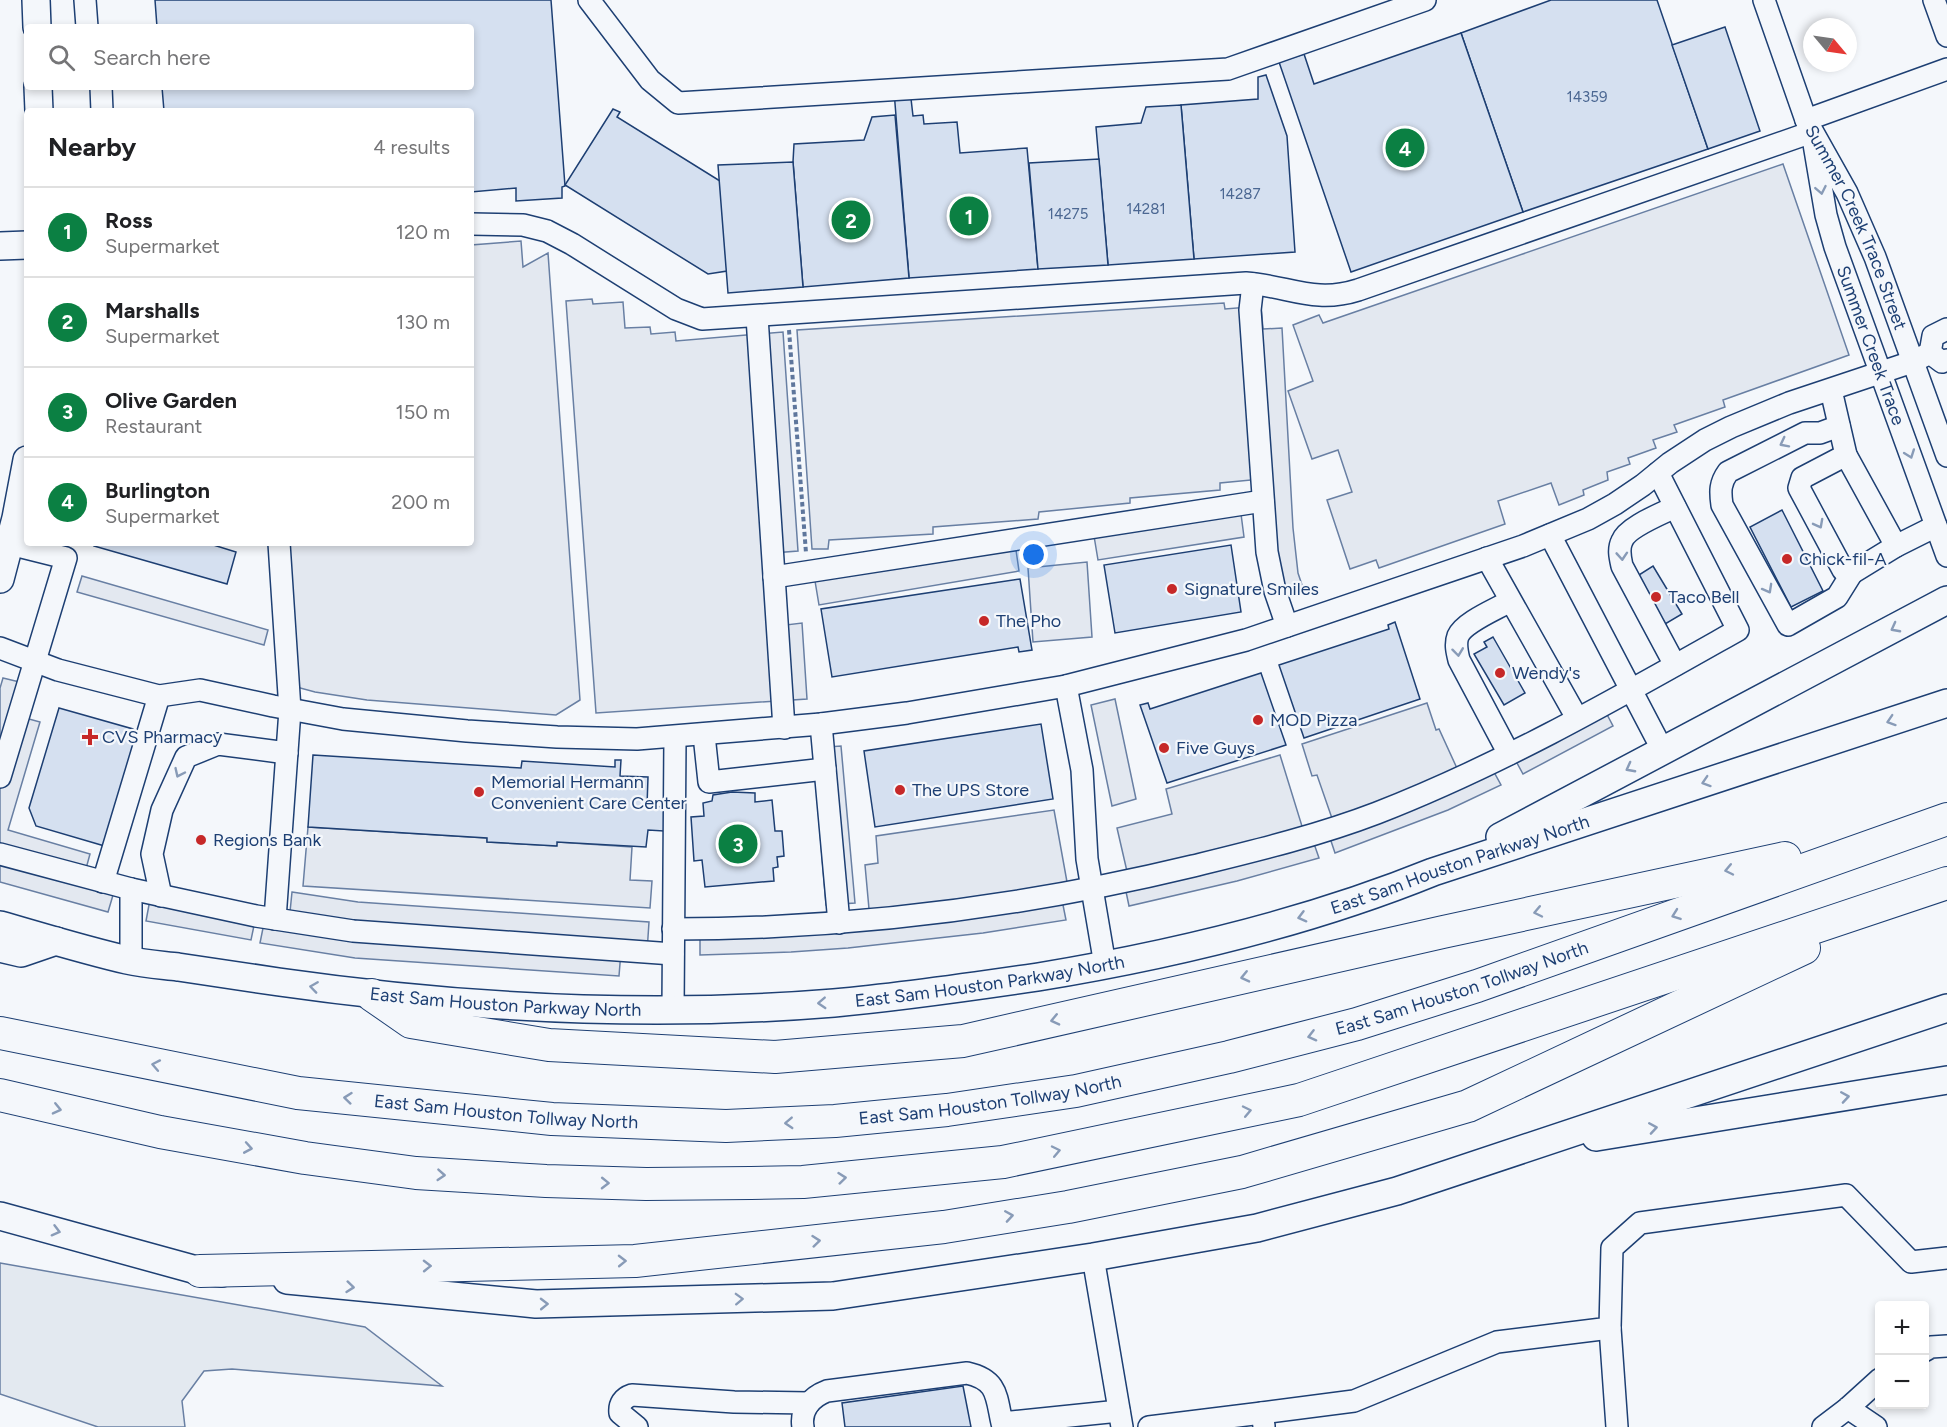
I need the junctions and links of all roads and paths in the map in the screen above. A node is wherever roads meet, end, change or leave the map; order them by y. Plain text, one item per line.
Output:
1 (36, 0) edge
2 (85, 0) edge
3 (589, 0) edge
4 (1425, 0) edge
5 (1764, 0) edge
6 (1934, 0) edge
7 (37, 24) edge
8 (87, 24) edge
9 (1947, 36) edge
10 (1947, 69) edge
11 (38, 90) edge
12 (101, 90) edge
13 (39, 108) edge
14 (102, 108) edge
15 (1809, 126) junction
16 (474, 224) edge
17 (24, 245) edge
18 (0, 246) edge
19 (1253, 284) junction
20 (788, 315) junction
21 (757, 317) junction
22 (1947, 329) edge
23 (1930, 358) edge
24 (1880, 372) junction
25 (1831, 390) junction
26 (1839, 426) junction
27 (1846, 455) junction
28 (1947, 456) edge
29 (24, 471) edge
30 (1658, 473) junction
31 (1263, 501) junction
32 (1675, 507) junction
33 (1936, 526) junction
34 (1550, 536) junction
35 (5, 543) edge
36 (24, 545) edge
37 (32, 546) edge
38 (276, 546) edge
39 (1896, 546) junction
40 (68, 550) edge
41 (1947, 556) edge
42 (1487, 558) junction
43 (808, 573) junction
44 (1852, 573) junction
45 (774, 577) junction
46 (0, 579) edge
47 (1947, 600) edge
48 (1510, 601) junction
49 (1287, 627) junction
50 (0, 648) edge
51 (35, 660) junction
52 (1675, 665) junction
53 (1066, 686) junction
54 (1631, 690) junction
55 (159, 696) junction
56 (1947, 703) edge
57 (290, 710) junction
58 (1577, 718) junction
59 (821, 724) junction
60 (784, 728) junction
61 (704, 735) junction
62 (675, 738) junction
63 (1663, 751) junction
64 (287, 753) junction
65 (1509, 753) junction
66 (825, 769) junction
67 (0, 777) edge
68 (1947, 819) edge
69 (1909, 831) junction
70 (0, 854) edge
71 (1433, 873) junction
72 (103, 882) junction
73 (1942, 884) edge
74 (130, 889) junction
75 (1092, 889) junction
76 (160, 896) junction
77 (275, 920) junction
78 (839, 923) junction
79 (0, 925) edge
80 (674, 929) junction
81 (56, 941) junction
82 (0, 948) edge
83 (673, 954) junction
84 (131, 961) junction
85 (1105, 965) junction
86 (372, 995) junction
87 (1947, 1008) edge
88 (673, 1010) junction
89 (0, 1033) edge
90 (1947, 1080) edge
91 (0, 1095) edge
92 (1512, 1151) junction
93 (0, 1216) edge
94 (1093, 1257) junction
95 (1947, 1258) edge
96 (200, 1271) junction
97 (1610, 1328) junction
98 (1947, 1346) edge
99 (1929, 1348) edge
100 (1875, 1383) edge
101 (809, 1403) junction
102 (1120, 1419) edge
103 (1263, 1420) edge
104 (1835, 1421) edge
105 (1059, 1422) edge
106 (1002, 1425) edge
107 (637, 1427) edge
108 (803, 1427) edge
109 (1149, 1427) edge
110 (1617, 1427) edge
111 (1876, 1427) edge

1 - 7 main road
2 - 8 street
3 - 4 street
5 - 15 street, Summer Creek Trace Street
6 - 9 street
10 - 15 street
11 - 13 main road
12 - 14 street
15 - 19 street
15 - 23 street, Summer Creek Trace Street
15 -> 24 street, Summer Creek Trace
16 - 21 street
17 - 18 main road
19 - 20 street
19 - 31 street
20 - 21 street
20 - 43 path
21 - 45 street
22 - 23 street
23 - 24 street
23 - 28 street, Summer Creek Trace Street
24 - 25 street
24 -> 33 street, Summer Creek Trace
25 - 26 street
25 - 30 street
26 - 27 street
26 -> 44 street
27 - 39 street
27 -> 44 street
29 - 35 main road
30 - 32 street
30 - 34 street
31 - 43 street
31 - 49 street
32 -> 52 street
32 - 52 street
33 - 39 street
33 - 41 street, Summer Creek Trace
34 - 42 street
34 - 54 street
35 - 36 street
35 - 46 main road
37 - 40 street
38 - 57 street
39 - 44 street
40 - 51 street
42 - 48 street
42 - 49 street
43 - 45 street
45 - 60 street
47 -> 63 main road
48 - 58 street
48 -> 65 street
49 - 53 street
50 - 51 street
51 - 55 street
51 - 67 street
52 - 54 street
53 - 59 street
53 - 75 street
54 - 58 street
54 - 63 street
55 - 57 street
55 - 72 street
56 -> 71 main road, East Sam Houston Parkway North
57 - 62 street
57 - 64 street
58 - 65 street
59 - 60 street
59 - 66 street
60 - 61 street
61 - 62 street
61 - 66 street
62 - 80 street
63 -> 71 main road
64 -> 76 street
64 - 77 street
65 - 75 street
66 - 78 street
68 - 69 highway, East Sam Houston Tollway North
69 -> 86 highway
69 -> 89 highway, East Sam Houston Tollway North
70 - 72 street
71 -> 85 main road, East Sam Houston Parkway North
72 - 74 street
91 -> 73 highway
96 -> 73 highway
74 - 76 street
74 - 84 street
75 - 78 street
75 - 85 street
76 - 77 street
77 - 83 street
78 - 80 street
79 - 81 main road, East Sam Houston Parkway North
80 - 83 street
81 - 82 main road
81 - 84 main road, East Sam Houston Parkway North
83 - 88 street
86 -> 84 main road, East Sam Houston Parkway North
85 -> 88 main road, East Sam Houston Parkway North
86 - 88 main road, East Sam Houston Parkway North
87 - 92 main road
92 -> 90 main road
92 - 94 main road
93 -> 96 main road
96 -> 94 main road
94 - 102 street
95 - 97 street
97 - 103 street
97 - 110 street
98 - 99 street
100 - 104 street
101 - 106 street
101 - 107 street
101 - 108 street
102 - 105 street
103 - 109 street
104 - 111 street
105 - 106 street

